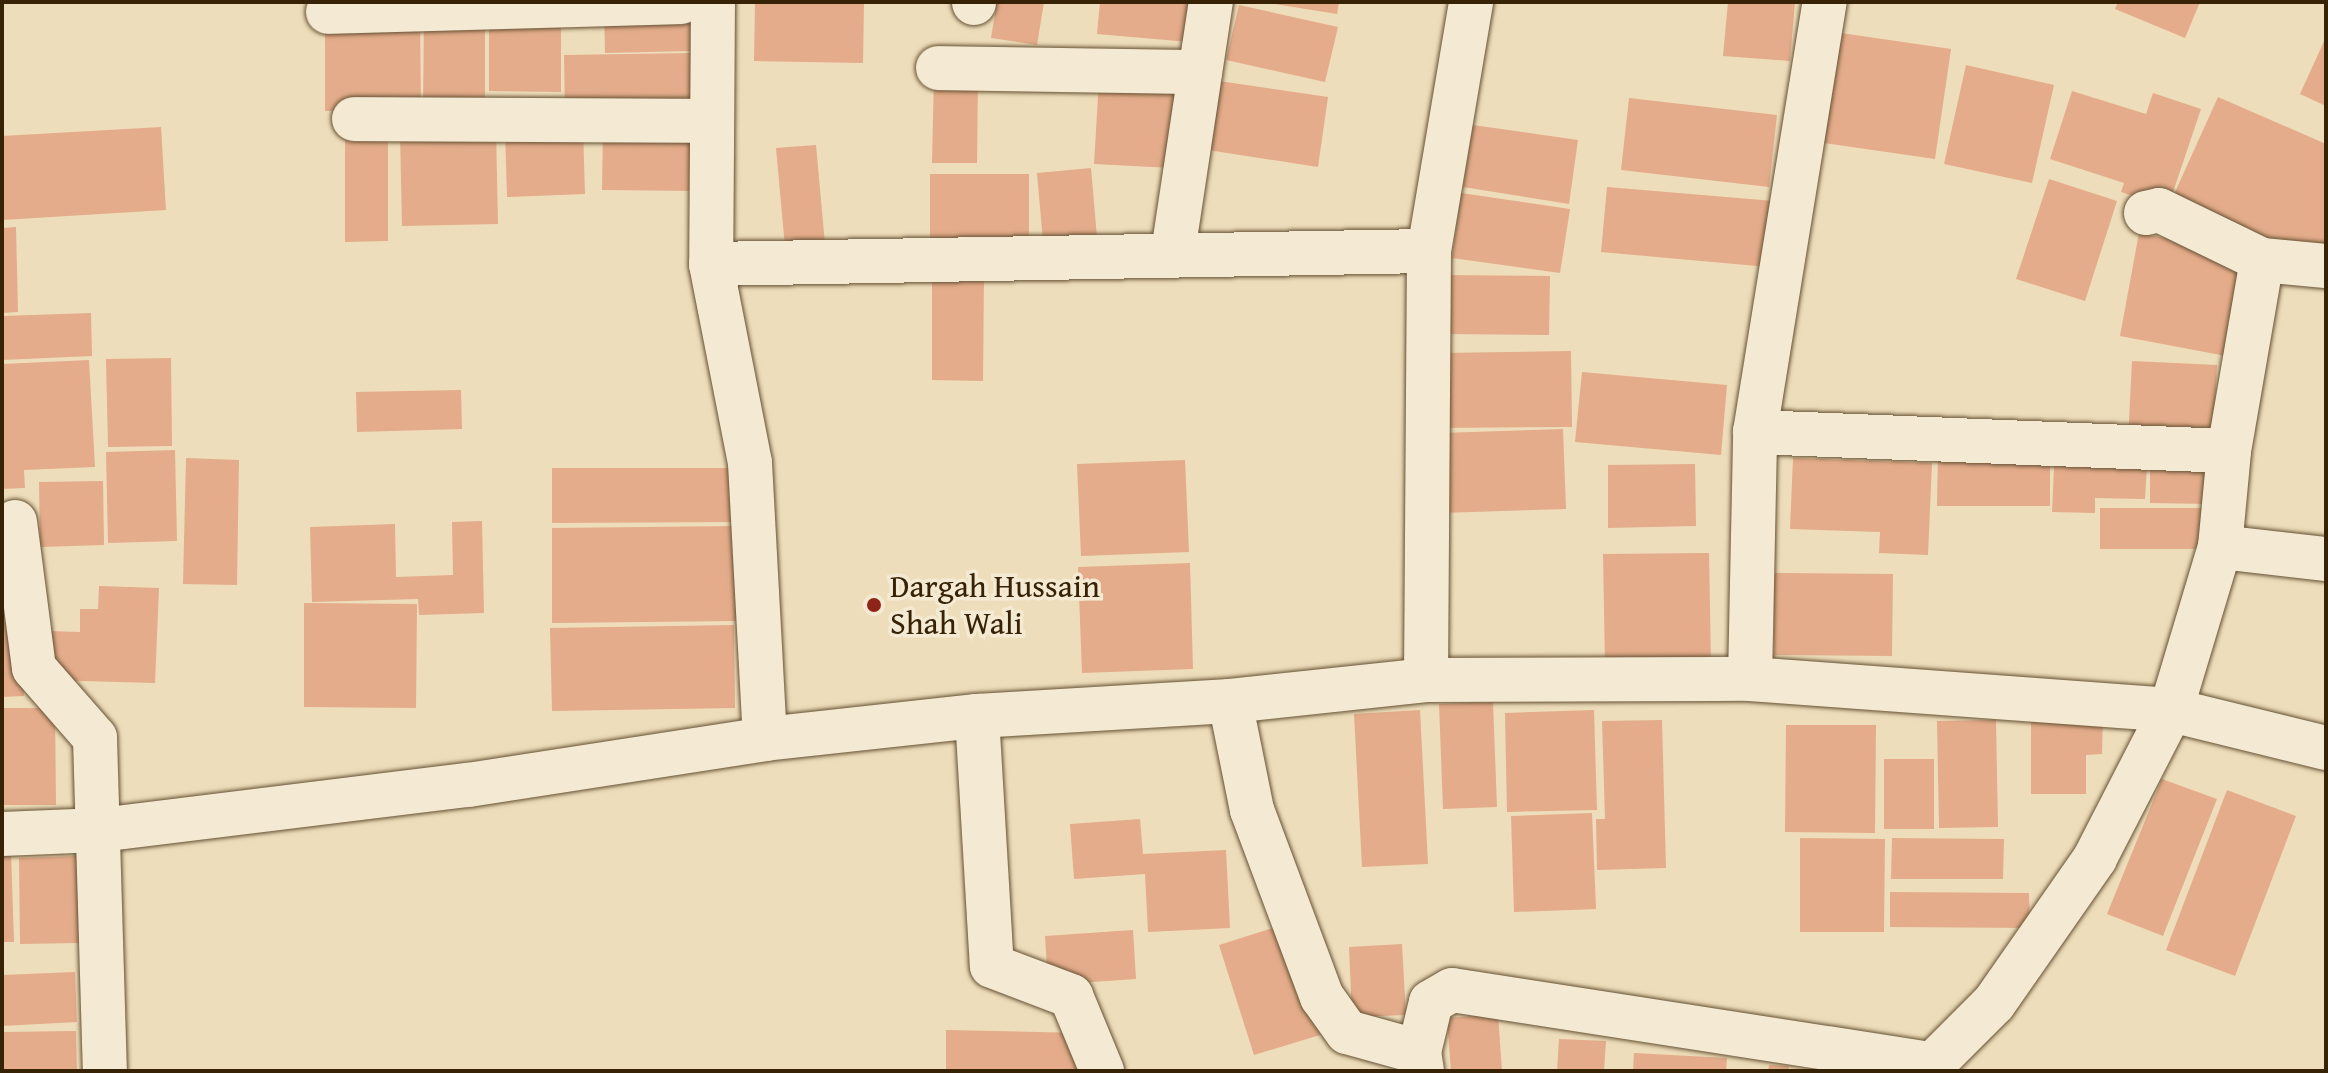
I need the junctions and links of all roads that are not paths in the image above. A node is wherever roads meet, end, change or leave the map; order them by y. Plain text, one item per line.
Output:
1 (681, 2) edge
2 (713, 2) edge
3 (1211, 2) edge
4 (1471, 2) edge
5 (1825, 2) edge
6 (328, 12) dead end
7 (938, 68) dead end
8 (1200, 72) junction
9 (354, 119) dead end
10 (712, 121) junction
11 (2146, 213) dead end
12 (1429, 251) junction
13 (1173, 252) junction
14 (2262, 260) junction
15 (711, 264) junction
16 (2326, 266) edge
17 (1755, 432) junction
18 (2229, 451) junction
19 (15, 522) dead end
20 (2220, 547) junction
21 (2326, 559) edge
22 (1750, 679) junction
23 (1426, 680) junction
24 (1230, 701) junction
25 (2171, 710) junction
26 (977, 716) junction
27 (765, 739) junction
28 (2326, 748) edge
29 (100, 830) junction
30 (2, 834) edge
31 (1421, 1062) edge
32 (1929, 1067) edge
33 (105, 1071) edge
34 (1102, 1071) edge

1 - 6 street
2 - 10 street
3 - 8 street
4 - 12 street
5 - 17 street
7 - 8 street
8 - 13 street
9 - 10 street
10 - 15 street
11 - 14 street
12 - 13 street
12 - 23 street
13 - 15 street
14 - 16 street
14 - 18 street
15 - 27 street
17 - 18 street
17 - 22 street
18 - 20 street
19 - 29 street
20 - 21 street
20 - 25 street
22 - 23 street
22 - 25 street
23 - 24 street
24 - 26 street
24 - 31 street
25 - 28 street
25 - 32 street
26 - 27 street
26 - 34 street
27 - 29 street
29 - 30 street
29 - 33 street
31 - 32 street

